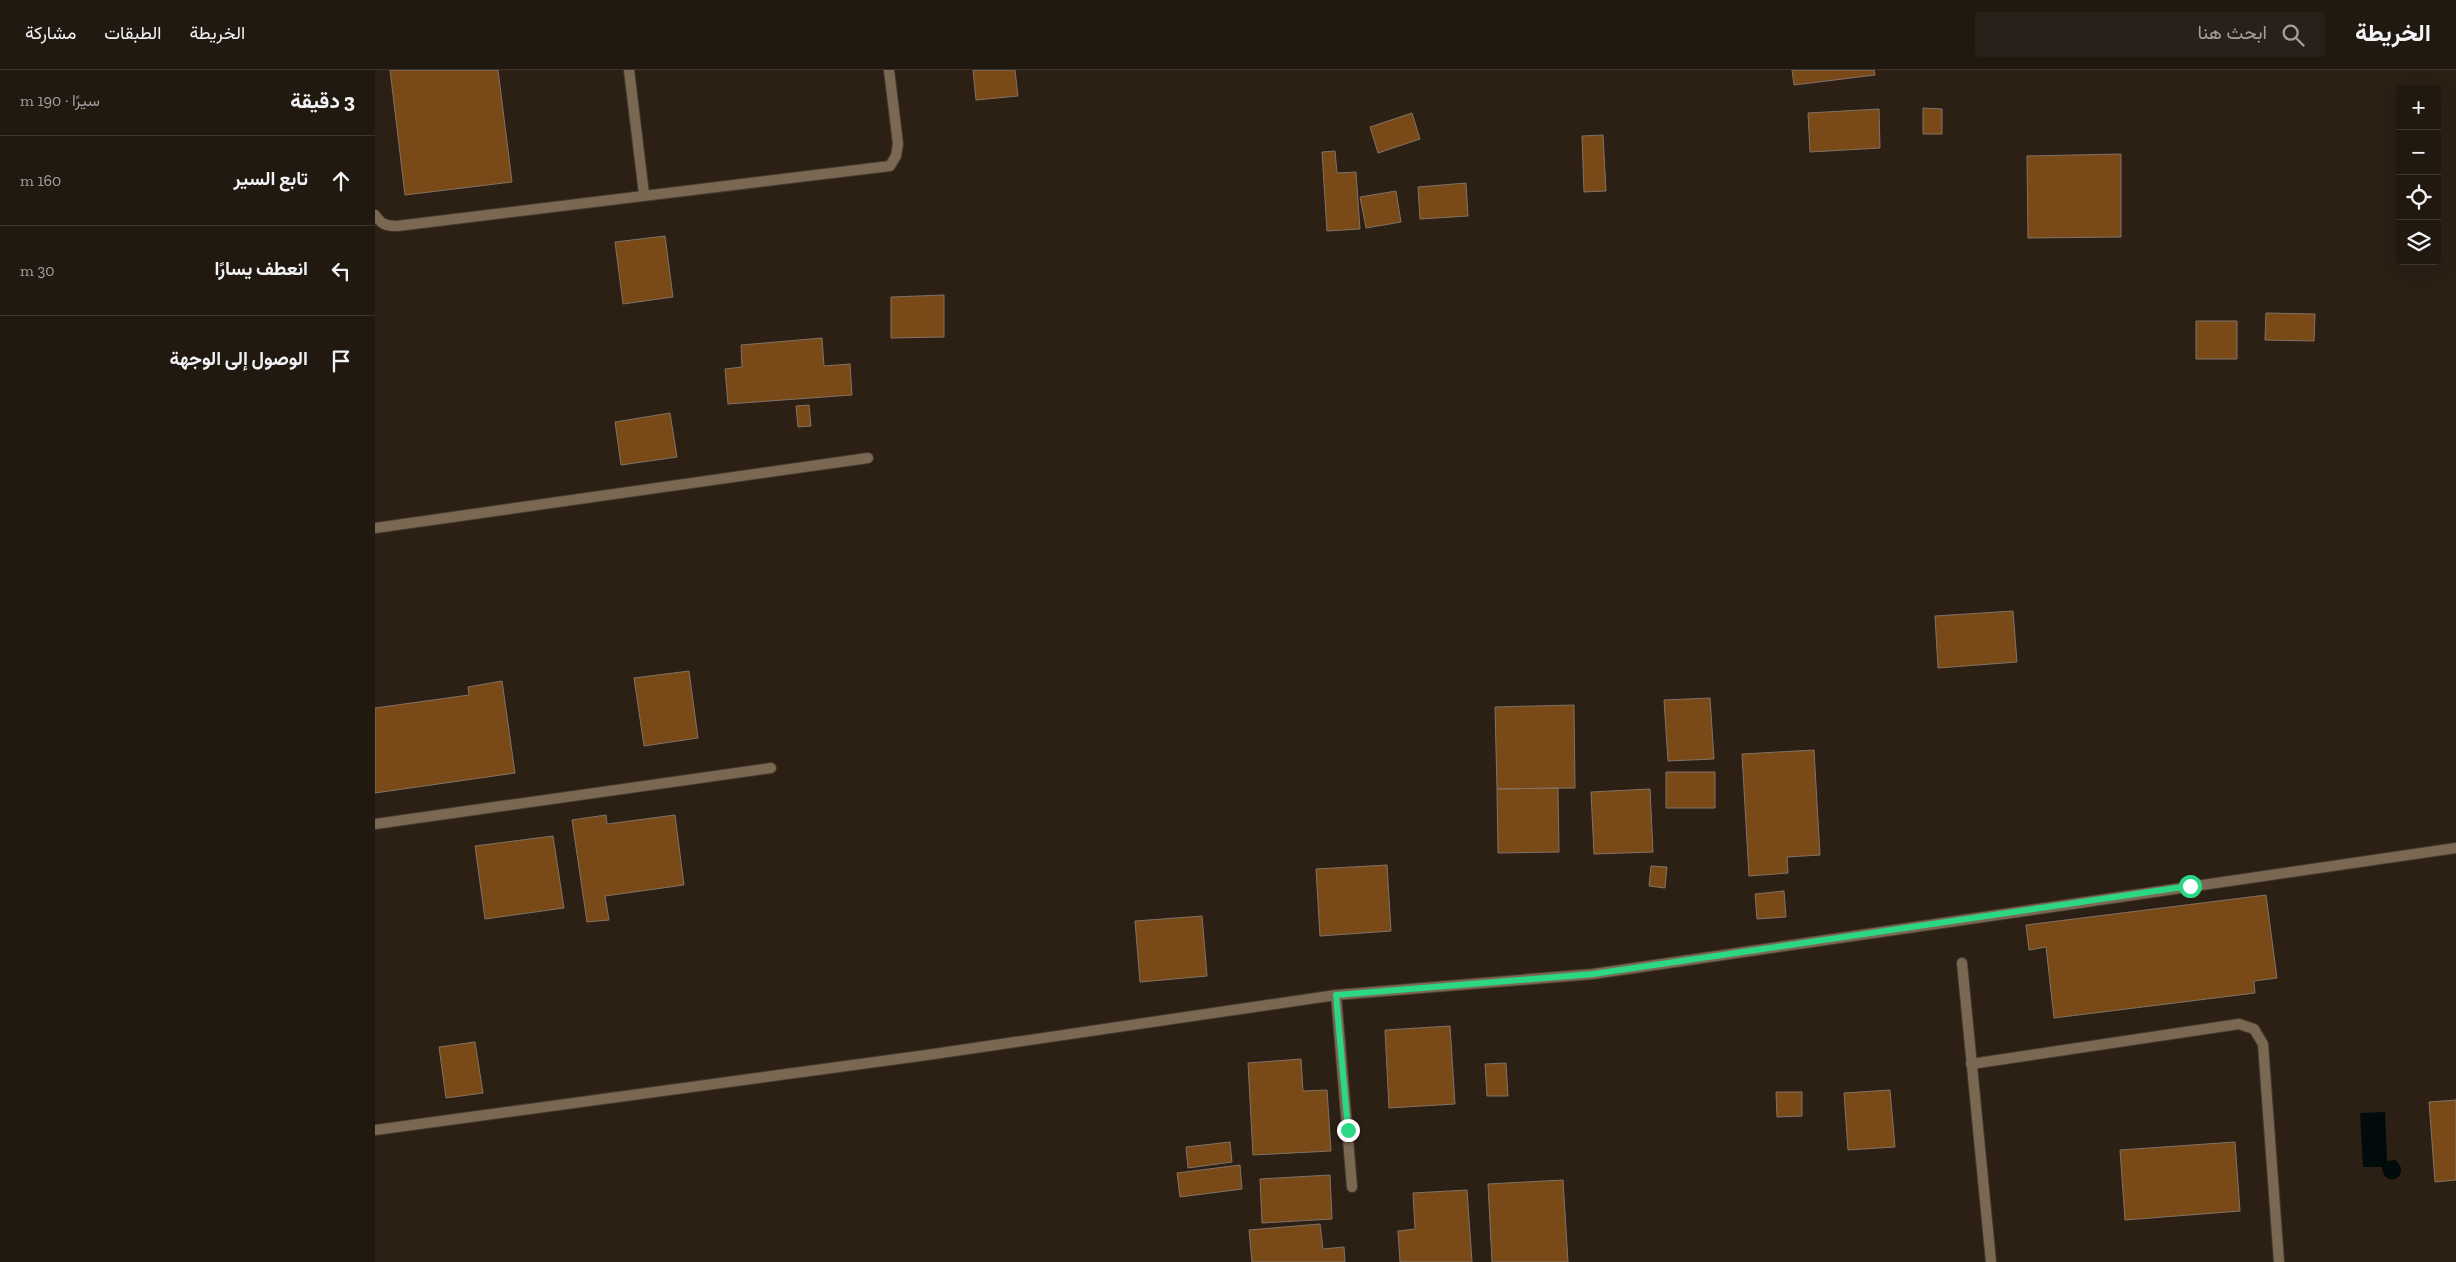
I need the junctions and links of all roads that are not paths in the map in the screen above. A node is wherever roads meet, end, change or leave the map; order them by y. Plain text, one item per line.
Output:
1 (629, 70) edge
2 (889, 70) edge
3 (644, 194) junction
4 (375, 215) edge
5 (868, 458) dead end
6 (375, 528) edge
7 (771, 768) dead end
8 (375, 824) edge
9 (2456, 848) edge
10 (1962, 963) dead end
11 (1336, 995) junction
12 (1971, 1064) junction
13 (375, 1130) edge
14 (1353, 1187) dead end
15 (1991, 1262) edge
16 (2279, 1262) edge

1 - 3 street
2 - 3 street
3 - 4 street
5 - 6 street
7 - 8 street
9 - 11 street
10 - 12 street
11 - 13 street
11 - 14 street
12 - 15 street
12 - 16 street

